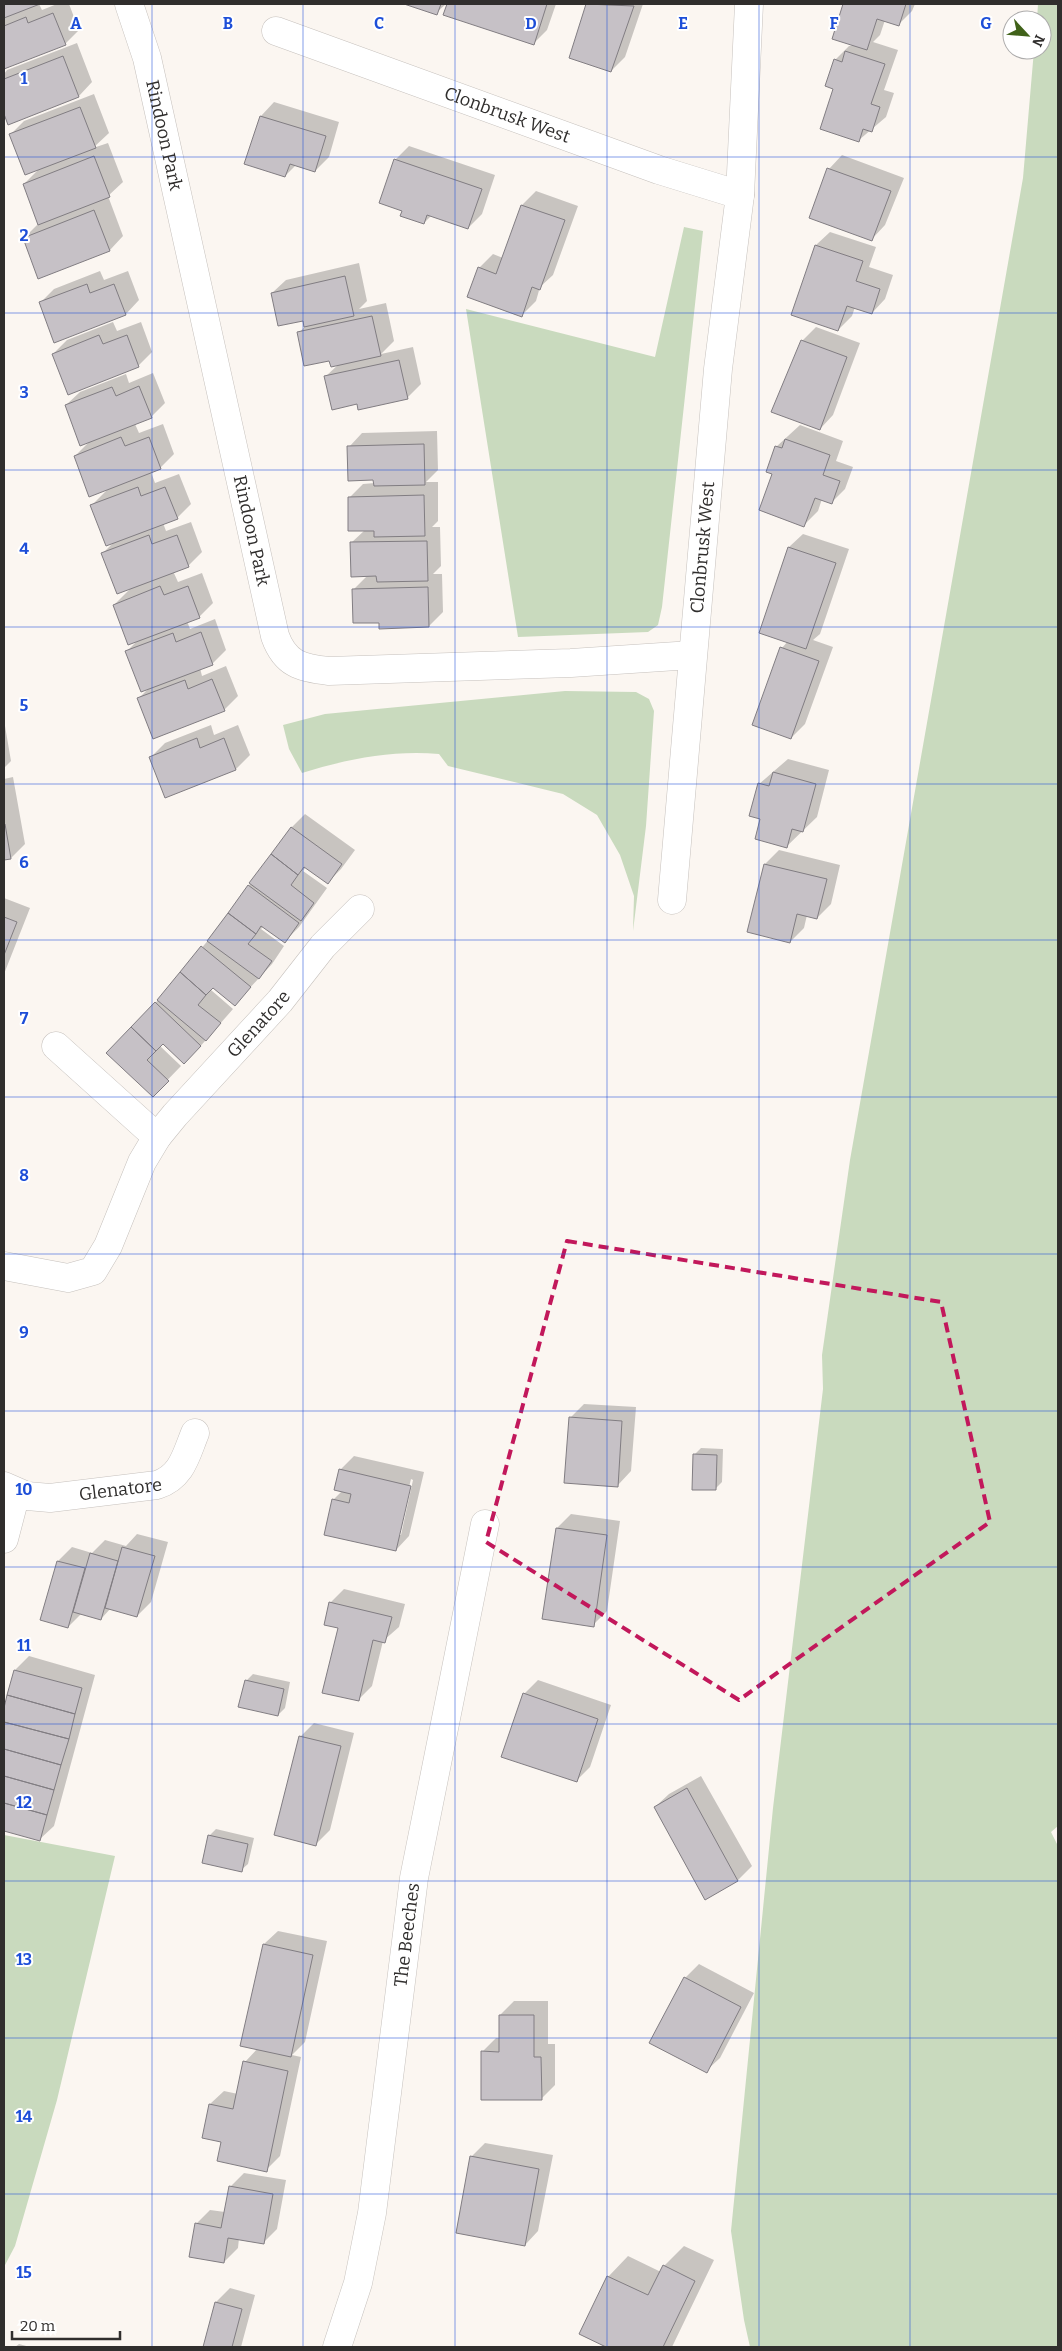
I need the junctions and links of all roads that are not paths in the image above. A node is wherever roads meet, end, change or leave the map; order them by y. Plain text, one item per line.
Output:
1 (129, 4) edge
2 (749, 4) edge
3 (276, 31) dead end
4 (740, 195) junction
5 (692, 655) junction
6 (672, 900) dead end
7 (360, 909) dead end
8 (56, 1046) dead end
9 (157, 1137) junction
10 (4, 1266) edge
11 (195, 1433) dead end
12 (10, 1489) edge
13 (485, 1524) dead end
14 (4, 1539) edge
15 (337, 2347) edge

1 - 5 street, Rindoon Park
2 - 4 street, Clonbrusk West
3 - 4 street, Clonbrusk West
4 - 5 street, Clonbrusk West
5 - 6 street, Clonbrusk West
7 - 9 street, Glenatore
8 - 9 street
9 - 10 street, Glenatore
11 - 12 street, Glenatore
12 - 14 street, Glenatore
13 - 15 street, The Beeches

